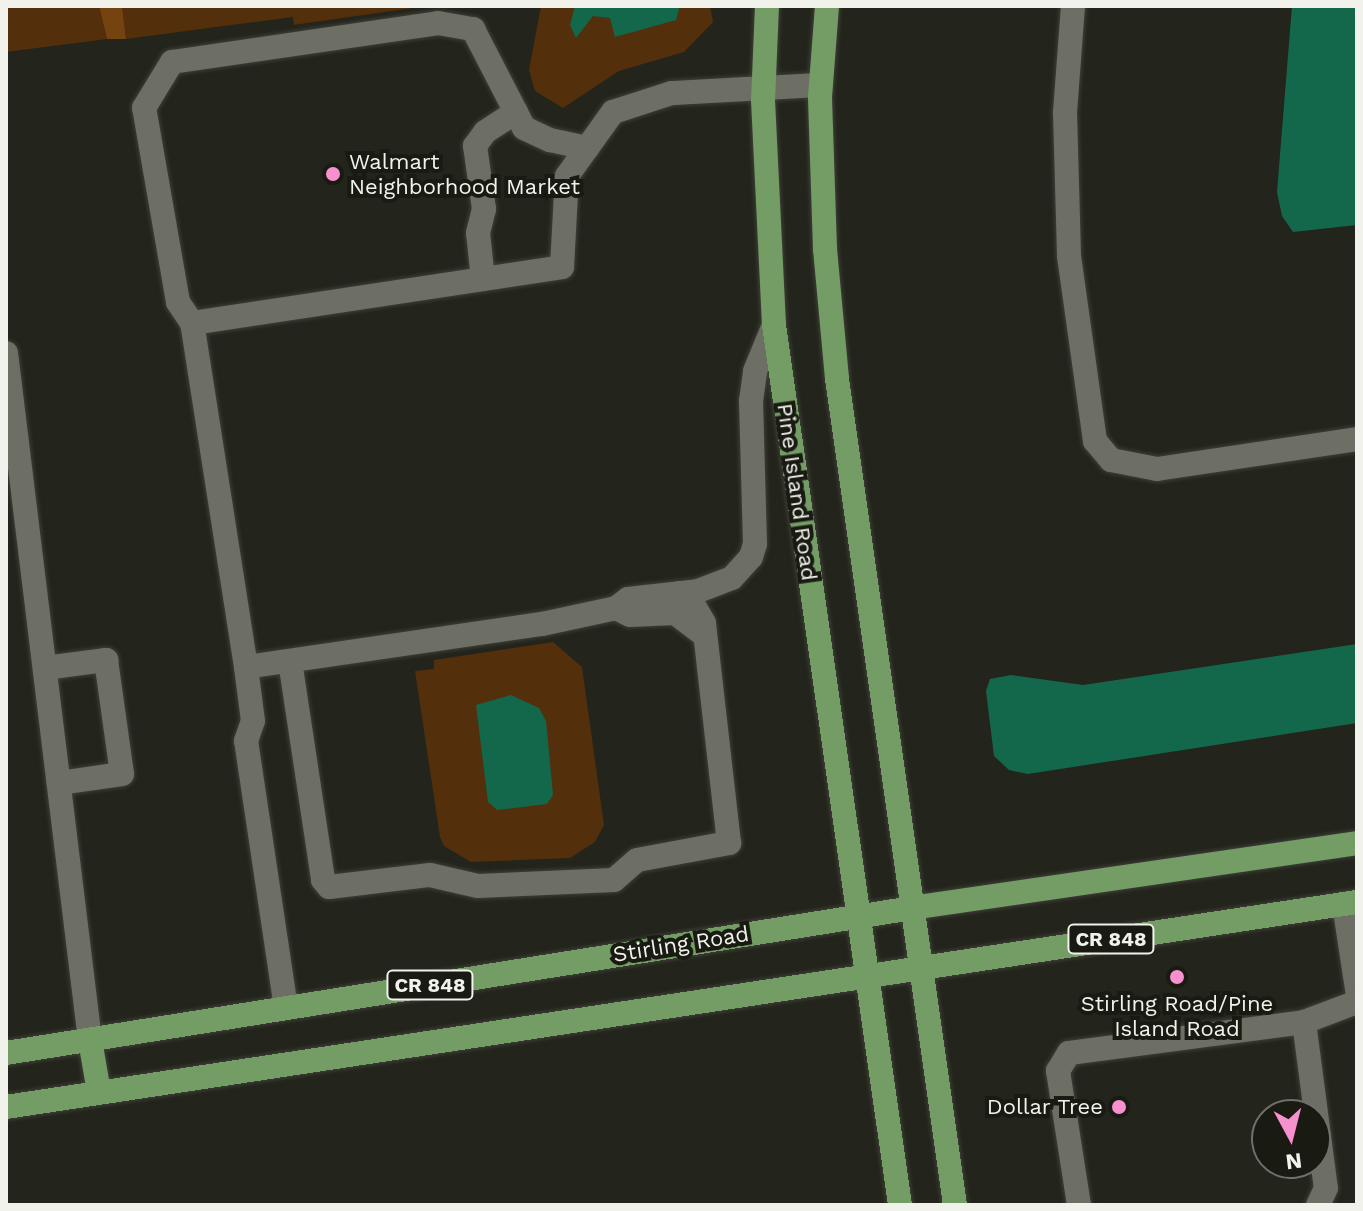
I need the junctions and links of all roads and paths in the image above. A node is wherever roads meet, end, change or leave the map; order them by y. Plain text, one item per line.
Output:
1 (767, 6) edge
2 (827, 6) edge
3 (1073, 6) edge
4 (763, 84) junction
5 (821, 85) junction
6 (516, 112) junction
7 (587, 148) junction
8 (483, 279) junction
9 (192, 323) junction
10 (774, 325) junction
11 (6, 353) edge
12 (1357, 439) edge
13 (680, 593) junction
14 (616, 608) junction
15 (702, 633) junction
16 (290, 661) junction
17 (246, 667) junction
18 (45, 668) junction
19 (59, 783) junction
20 (1357, 843) edge
21 (1350, 903) edge
22 (912, 908) junction
23 (855, 917) junction
24 (920, 968) junction
25 (865, 976) junction
26 (1357, 989) edge
27 (1357, 1002) edge
28 (286, 1008) junction
29 (1304, 1022) junction
30 (90, 1040) junction
31 (6, 1053) edge
32 (99, 1092) junction
33 (6, 1107) edge
34 (900, 1205) edge
35 (955, 1205) edge
36 (1079, 1205) edge
37 (1318, 1205) edge

1 - 4 main road, Pine Island Road
2 - 5 main road
3 - 12 street
4 - 5 street
4 - 7 street
4 - 10 main road, Pine Island Road
5 - 22 main road
6 - 7 street
6 - 8 street
6 - 9 street
7 - 8 street
8 - 9 street
9 - 17 street
10 - 13 street
10 - 23 main road, Pine Island Road
11 - 18 street
13 - 14 street
13 - 15 street
14 - 15 street
14 - 16 street
15 - 16 street
16 - 17 street
17 - 28 street
18 - 19 street
18 - 19 street
19 - 30 street
20 - 22 main road, Stirling Road / CR 848
21 - 24 main road, CR 848
21 - 26 street
22 - 23 main road, Stirling Road / CR 848
22 - 24 main road
23 - 25 main road, Pine Island Road
23 - 28 main road, Stirling Road / CR 848
24 - 25 main road, CR 848
24 - 35 main road
25 - 32 main road, CR 848
25 - 34 main road, Pine Island Road
27 - 29 street
28 - 30 main road, Stirling Road / CR 848
29 - 36 street
29 - 37 street
30 - 31 main road, Stirling Road / CR 848
30 - 32 main road
32 - 33 main road, CR 848

